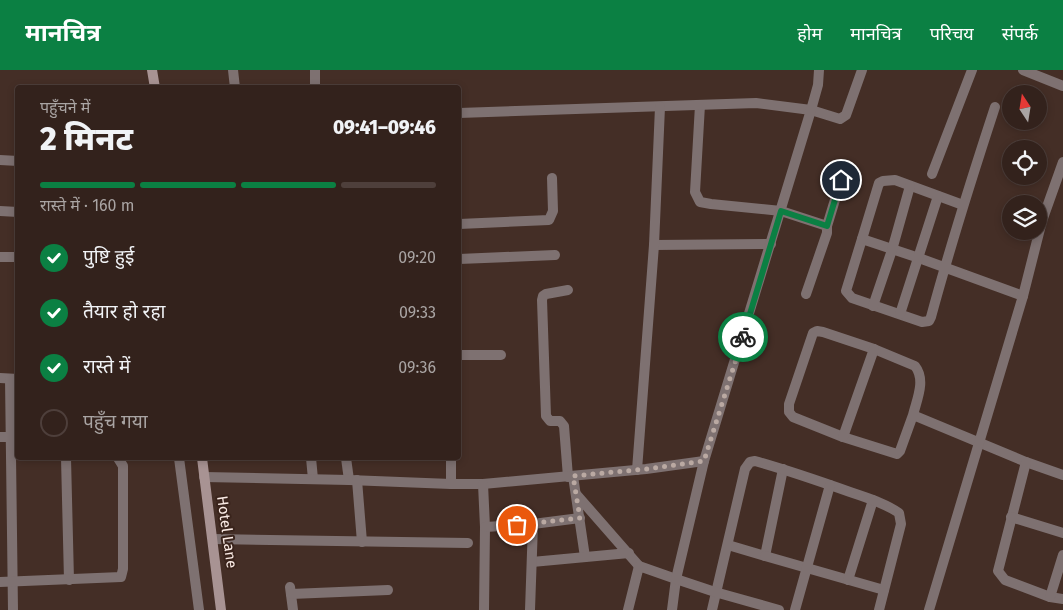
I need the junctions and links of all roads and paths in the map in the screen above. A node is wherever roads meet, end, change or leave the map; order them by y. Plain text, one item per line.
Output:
1 (152, 70) edge
2 (233, 70) edge
3 (315, 70) edge
4 (819, 70) edge
5 (862, 70) edge
6 (972, 70) edge
7 (1023, 70) edge
8 (154, 85) edge
9 (235, 85) edge
10 (315, 85) edge
11 (1063, 86) edge
12 (700, 105) junction
13 (660, 107) junction
14 (995, 108) dead end
15 (811, 110) junction
16 (461, 113) edge
17 (0, 160) edge
18 (15, 161) edge
19 (1063, 162) edge
20 (932, 174) dead end
21 (552, 178) dead end
22 (841, 180) dead end
23 (910, 186) junction
24 (938, 196) junction
25 (963, 205) junction
26 (0, 211) edge
27 (781, 211) junction
28 (15, 212) edge
29 (461, 224) edge
30 (827, 226) junction
31 (862, 239) junction
32 (771, 244) junction
33 (654, 245) junction
34 (892, 250) junction
35 (555, 255) dead end
36 (0, 257) edge
37 (15, 258) edge
38 (919, 258) junction
39 (461, 259) edge
40 (945, 267) junction
41 (568, 290) dead end
42 (806, 294) dead end
43 (1023, 296) junction
44 (873, 306) junction
45 (900, 314) junction
46 (874, 350) junction
47 (461, 354) edge
48 (501, 355) dead end
49 (9, 379) edge
50 (913, 415) junction
51 (9, 437) edge
52 (843, 437) junction
53 (978, 442) junction
54 (66, 460) edge
55 (119, 460) edge
56 (179, 460) edge
57 (202, 460) edge
58 (311, 460) edge
59 (347, 460) edge
60 (451, 460) edge
61 (704, 461) junction
62 (1026, 462) junction
63 (783, 469) junction
64 (637, 470) junction
65 (1063, 475) edge
66 (204, 477) junction
67 (571, 477) junction
68 (313, 479) junction
69 (353, 480) junction
70 (451, 484) junction
71 (483, 484) junction
72 (830, 485) junction
73 (576, 494) junction
74 (873, 500) junction
75 (1011, 517) junction
76 (580, 518) junction
77 (533, 524) junction
78 (485, 527) junction
79 (1063, 532) edge
80 (213, 540) junction
81 (362, 542) junction
82 (468, 543) dead end
83 (728, 545) junction
84 (629, 553) junction
85 (1063, 555) edge
86 (765, 556) junction
87 (585, 557) junction
88 (532, 562) junction
89 (639, 566) junction
90 (805, 569) junction
91 (676, 579) junction
92 (69, 580) junction
93 (848, 580) junction
94 (0, 582) edge
95 (12, 582) junction
96 (388, 590) dead end
97 (884, 590) junction
98 (715, 592) junction
99 (1050, 597) junction
100 (1063, 600) edge
101 (12, 610) edge
102 (199, 610) edge
103 (221, 610) edge
104 (293, 610) edge
105 (484, 610) edge
106 (530, 610) edge
107 (628, 610) edge
108 (672, 610) edge
109 (712, 610) edge
110 (779, 610) edge
111 (795, 610) edge
112 (879, 610) edge
113 (930, 610) edge

1 - 8 street
2 - 9 street
3 - 10 street
4 - 15 street
5 - 15 street
6 - 20 street
7 - 11 street
12 - 13 street
12 - 15 street
12 - 27 street
13 - 16 street
13 - 33 street
14 - 25 street
15 - 27 street
17 - 18 street
19 - 43 street
21 - 29 street
22 - 30 street
23 - 24 street
23 - 31 street
23 - 34 street
24 - 25 street
24 - 38 street
25 - 40 street
26 - 28 street
27 - 30 street
27 - 32 street
30 - 42 street
31 - 34 street
31 - 44 street
32 - 33 street
32 - 61 street
33 - 64 street
34 - 38 street
34 - 44 street
35 - 39 street
36 - 37 street
38 - 40 street
38 - 45 street
40 - 43 street
40 - 45 street
41 - 67 street
43 - 53 street
44 - 45 street
46 - 50 street
46 - 52 street
46 - 52 street
47 - 48 street
49 - 51 street
50 - 52 street
50 - 53 street
51 - 95 street
53 - 62 street
53 - 113 street
54 - 92 street
55 - 92 street
56 - 102 street
57 - 66 street, Hotel Lane
58 - 68 street
59 - 69 street
60 - 70 street
61 - 64 street
61 - 91 street
62 - 65 street
62 - 75 street
63 - 72 street
63 - 83 street
63 - 86 street
64 - 67 street
66 - 68 street
66 - 80 street, Hotel Lane
67 - 71 street
67 - 73 street
68 - 69 street
69 - 70 street
69 - 81 street
70 - 71 street
71 - 78 street
72 - 74 street
72 - 90 street
73 - 76 street
73 - 84 street
74 - 93 street
74 - 97 street
75 - 79 street
75 - 99 street
76 - 77 street
76 - 87 street
77 - 78 street
77 - 88 street
78 - 105 street
80 - 81 street
80 - 103 street, Hotel Lane
81 - 82 street
83 - 86 street
83 - 98 street
84 - 87 street
84 - 89 street
85 - 99 street
86 - 90 street
87 - 88 street
88 - 106 street
89 - 91 street
89 - 107 street
90 - 93 street
90 - 111 street
91 - 98 street
91 - 108 street
92 - 95 street
93 - 97 street
94 - 95 street
95 - 101 street
96 - 104 street
97 - 112 street
98 - 109 street
98 - 110 street
99 - 100 street

